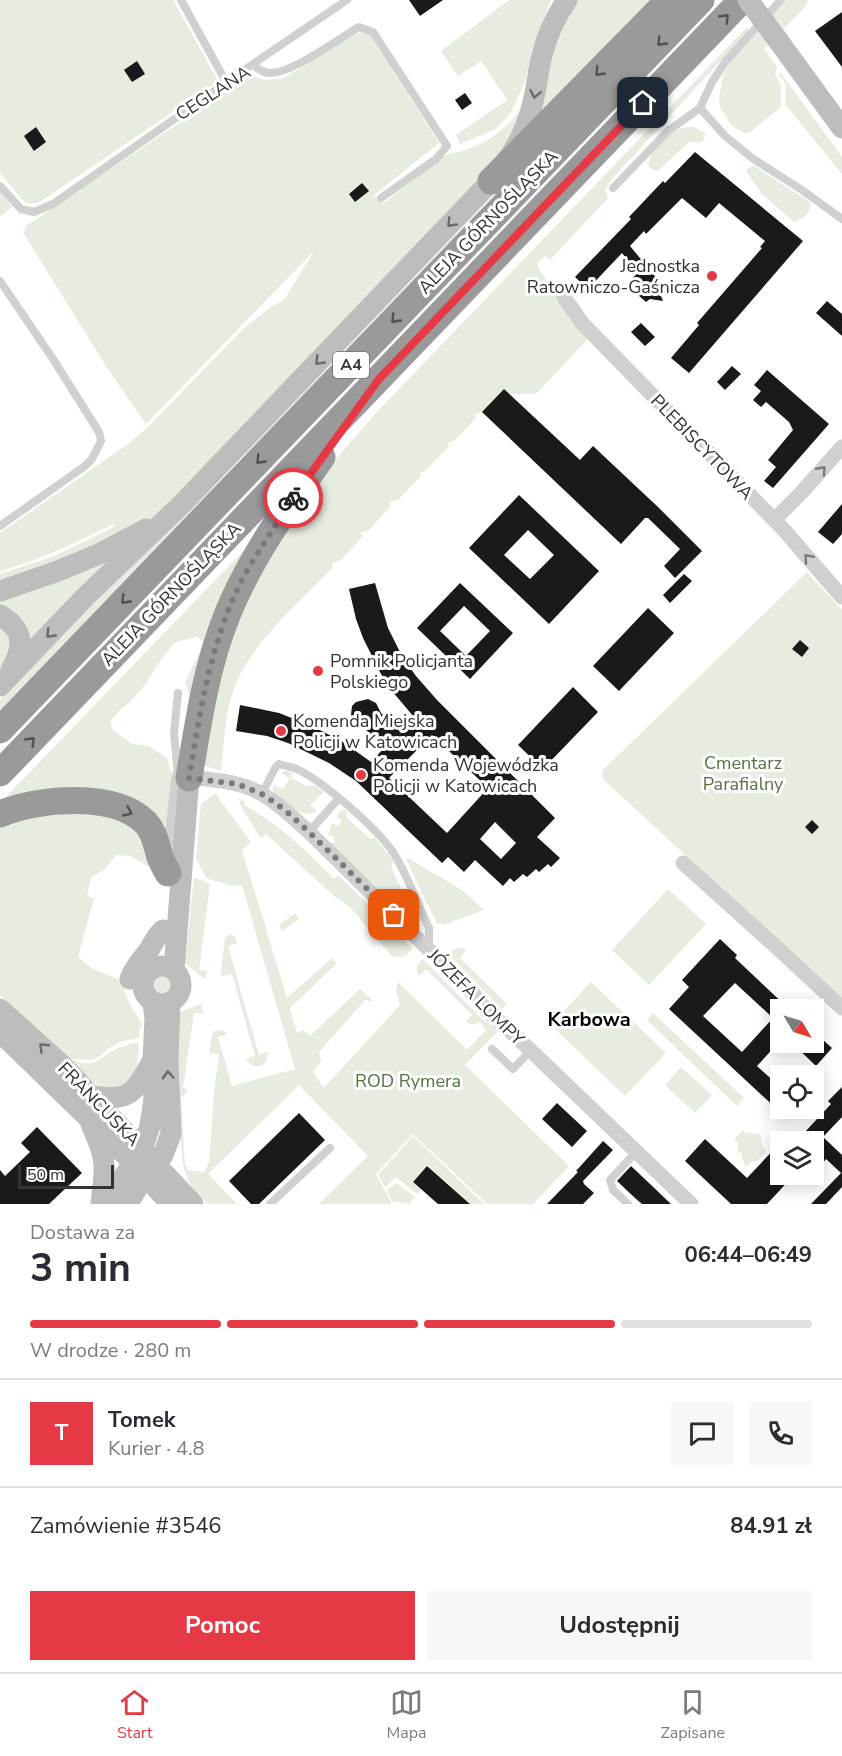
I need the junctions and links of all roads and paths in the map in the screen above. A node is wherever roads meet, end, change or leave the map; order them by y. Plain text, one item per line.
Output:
1 (181, 0) edge
2 (567, 0) edge
3 (669, 0) edge
4 (701, 0) edge
5 (742, 0) edge
6 (748, 0) edge
7 (781, 0) edge
8 (344, 1) edge
9 (253, 64) junction
10 (226, 82) junction
11 (700, 108) junction
12 (842, 128) edge
13 (491, 181) junction
14 (0, 186) edge
15 (613, 188) dead end
16 (381, 198) dead end
17 (842, 219) edge
18 (0, 282) edge
19 (564, 297) dead end
20 (379, 379) junction
21 (842, 447) edge
22 (182, 504) junction
23 (774, 520) junction
24 (0, 526) edge
25 (0, 591) edge
26 (842, 597) edge
27 (0, 615) edge
28 (3, 683) edge
29 (178, 693) dead end
30 (0, 730) edge
31 (0, 773) edge
32 (184, 777) junction
33 (262, 794) junction
34 (339, 798) junction
35 (0, 814) edge
36 (309, 832) junction
37 (683, 863) dead end
38 (168, 873) junction
39 (163, 930) junction
40 (426, 946) junction
41 (164, 968) junction
42 (161, 1002) junction
43 (842, 1008) edge
44 (0, 1009) edge
45 (0, 1032) edge
46 (154, 1033) junction
47 (492, 1049) dead end
48 (530, 1051) junction
49 (153, 1060) junction
50 (90, 1095) junction
51 (88, 1118) junction
52 (330, 1148) dead end
53 (636, 1152) junction
54 (144, 1162) junction
55 (130, 1200) edge
56 (170, 1203) edge
57 (101, 1204) edge
58 (105, 1204) edge
59 (193, 1204) edge
60 (270, 1204) edge
61 (628, 1204) edge
62 (691, 1204) edge

1 - 10 lane
2 -> 13 street
3 -> 13 highway
4 -> 30 highway, ALEJA GÓRNOŚLĄSKA / A4
20 -> 5 highway, ALEJA GÓRNOŚLĄSKA / A4
6 - 12 street, bridge
7 - 11 lane
8 - 9 lane
9 - 10 lane, CEGLANA
9 - 16 lane, CEGLANA
10 - 14 lane, CEGLANA
11 - 15 lane
11 - 17 lane
13 -> 22 street
18 - 24 lane
19 - 23 street, PLEBISCYTOWA
31 -> 20 highway, ALEJA GÓRNOŚLĄSKA / A4
20 - 32 highway
23 -> 21 street
22 - 25 street
22 -> 28 street
26 -> 23 street, PLEBISCYTOWA
27 - 28 street
29 - 32 lane
32 - 33 street, JÓZEFA LOMPY
32 - 38 street
32 - 41 street
33 - 34 lane
33 - 36 street, JÓZEFA LOMPY
34 - 36 lane
34 - 40 lane
35 -> 38 highway
36 - 40 street, JÓZEFA LOMPY
37 - 43 street
38 - 39 street
39 - 41 street
39 - 46 street
40 - 48 street, JÓZEFA LOMPY
41 - 42 street
41 - 42 street
42 - 46 street
54 -> 42 street
50 -> 44 street, FRANCUSKA
45 - 51 street, FRANCUSKA
46 - 49 street
47 - 48 lane
48 - 53 street, JÓZEFA LOMPY
49 - 50 street
49 - 54 street
50 - 54 street, FRANCUSKA
51 - 54 street, FRANCUSKA
51 - 57 street
52 - 60 lane
53 - 61 lane
53 - 62 street, JÓZEFA LOMPY
54 - 55 street
54 - 56 street, FRANCUSKA
54 - 58 street
54 - 59 street, FRANCUSKA
55 - 56 street

